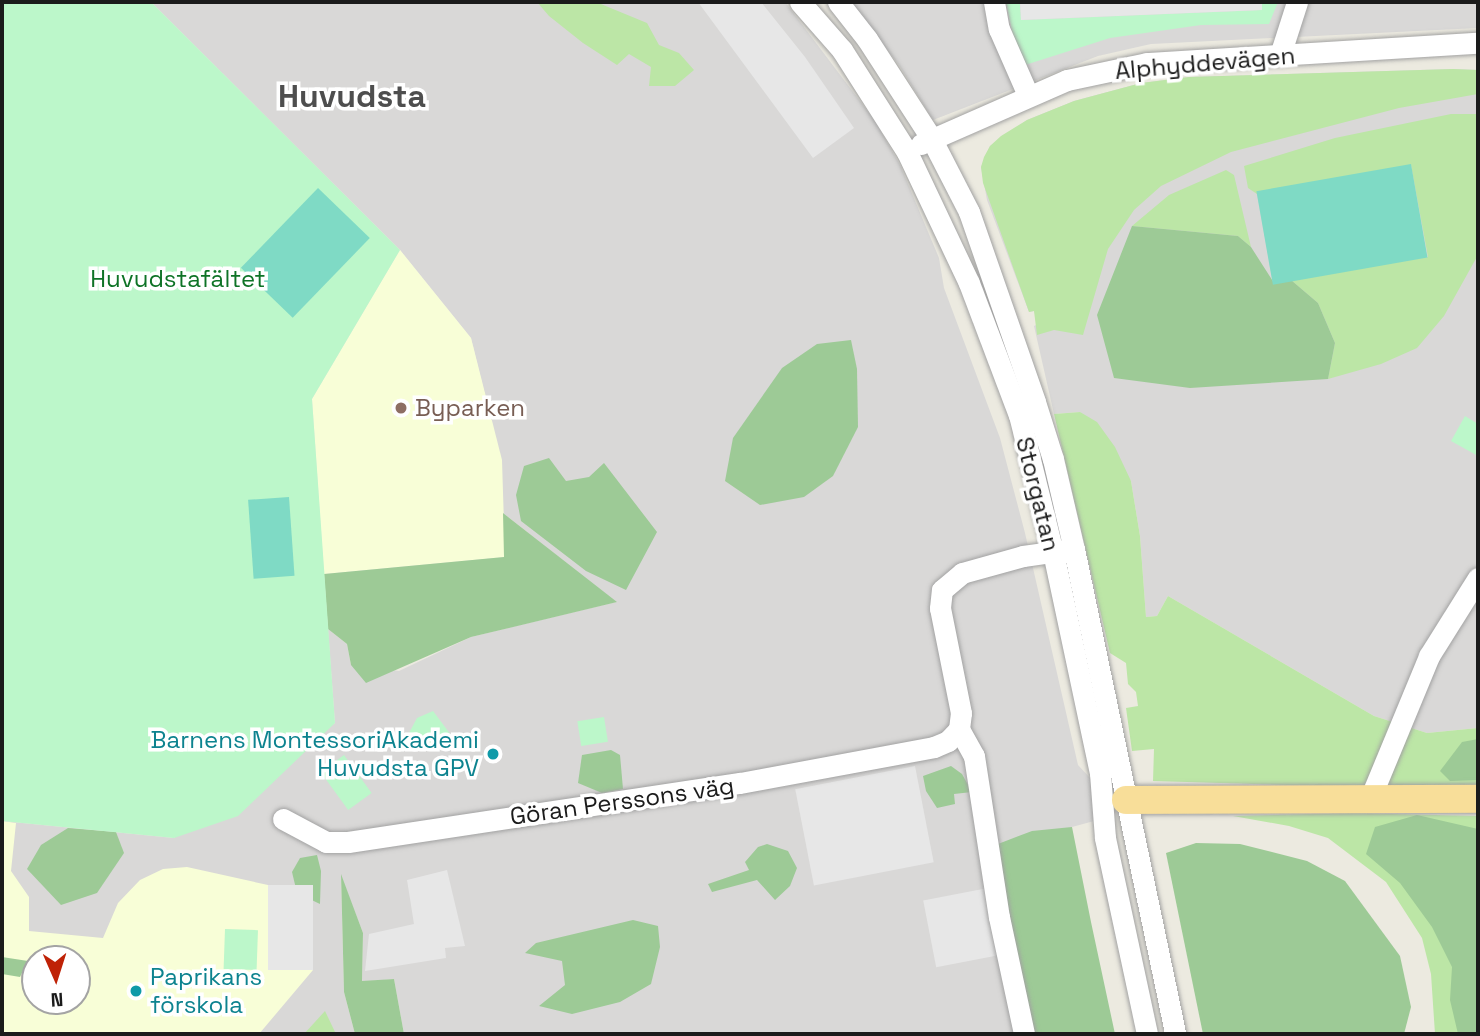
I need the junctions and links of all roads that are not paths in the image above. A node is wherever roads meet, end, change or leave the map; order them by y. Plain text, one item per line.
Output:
1 (800, 2) edge
2 (838, 2) edge
3 (993, 2) edge
4 (1297, 2) edge
5 (1472, 43) edge
6 (1280, 55) junction
7 (1028, 95) junction
8 (931, 138) junction
9 (907, 152) junction
10 (1063, 550) junction
11 (1478, 578) edge
12 (959, 729) junction
13 (1478, 799) edge
14 (1126, 800) junction
15 (1369, 801) junction
16 (283, 819) dead end
17 (1024, 1034) edge
18 (1147, 1034) edge
19 (1175, 1034) edge

1 - 9 street, Storgatan
2 - 8 street, Storgatan
3 - 7 street
4 - 6 street
5 - 6 street, Alphyddevägen
6 - 7 street, Alphyddevägen
7 - 8 street, Alphyddevägen
8 - 9 street, Alphyddevägen
8 - 10 street, Storgatan
9 - 10 street, Storgatan
10 - 12 street
10 - 14 street, Storgatan
10 - 18 street, Storgatan
11 - 15 street
12 - 16 street, Göran Perssons väg
12 - 17 street
13 - 15 main road
14 - 15 main road
14 - 19 street, Storgatan

